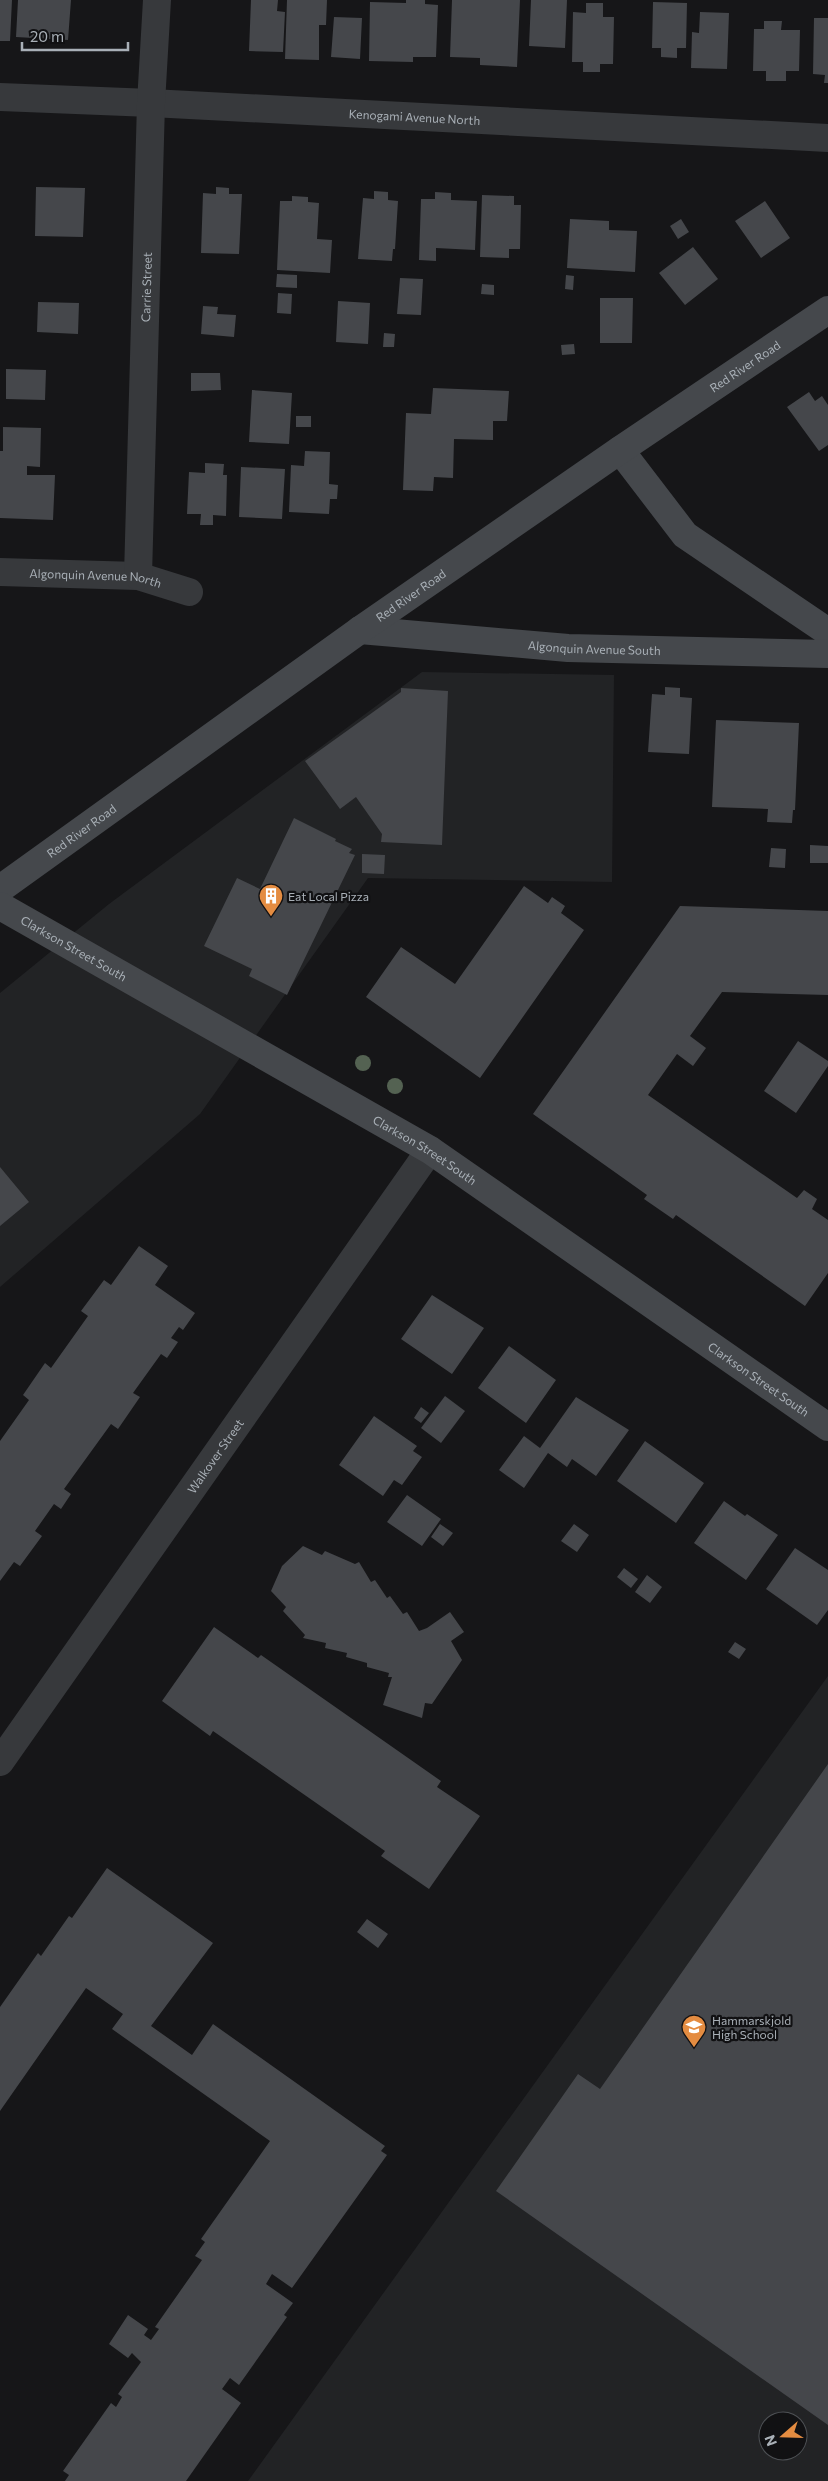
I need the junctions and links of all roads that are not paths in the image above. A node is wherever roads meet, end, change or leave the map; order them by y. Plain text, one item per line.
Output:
1 (156, 0) edge
2 (0, 97) edge
3 (151, 103) junction
4 (828, 138) edge
5 (828, 310) edge
6 (620, 450) junction
7 (0, 572) edge
8 (138, 576) junction
9 (189, 592) dead end
10 (360, 630) junction
11 (828, 632) edge
12 (828, 654) edge
13 (0, 889) edge
14 (0, 906) edge
15 (430, 1150) junction
16 (828, 1427) edge
17 (0, 1762) edge

1 - 3 street, Carrie Street
2 - 3 street, Kenogami Avenue North
3 - 4 street, Kenogami Avenue North
3 - 8 street, Carrie Street
5 - 6 main road, Red River Road
6 - 10 main road, Red River Road
6 - 11 main road
7 - 8 street, Algonquin Avenue North
8 - 9 street, Algonquin Avenue North
10 - 12 main road, Algonquin Avenue South
10 - 13 main road, Red River Road
14 - 15 main road, Clarkson Street South
15 - 16 main road, Clarkson Street South
15 - 17 street, Walkover Street

